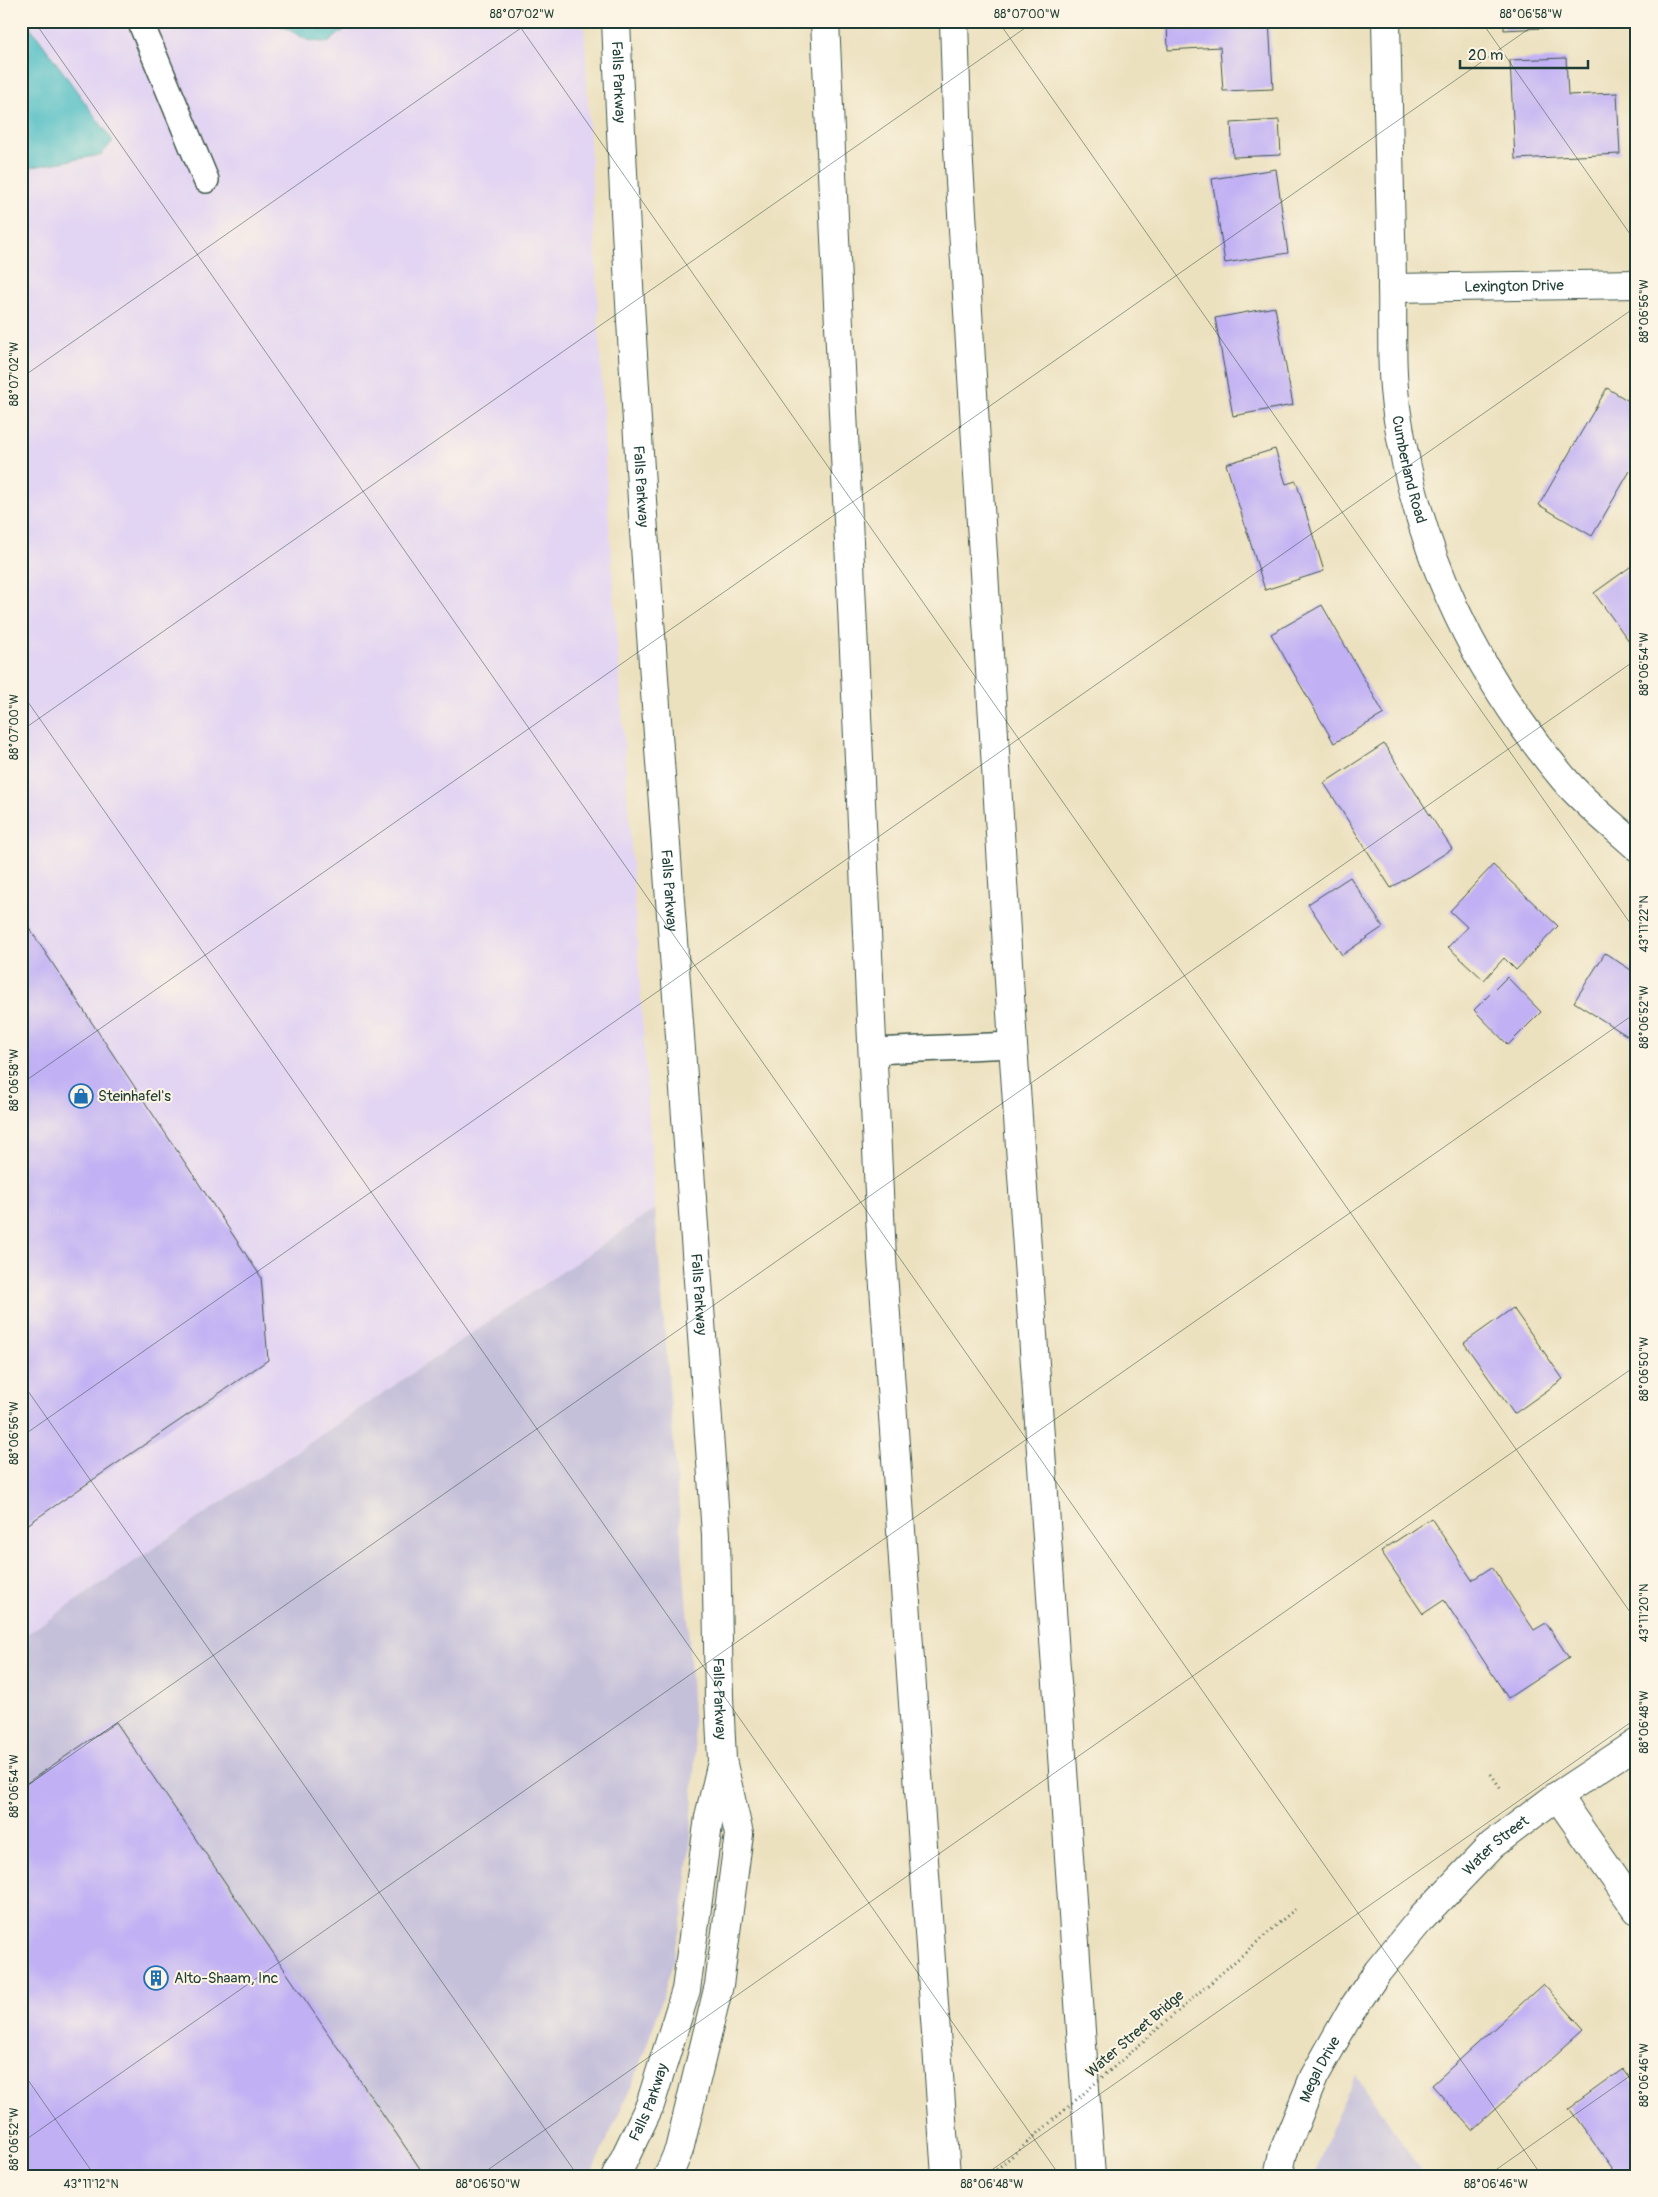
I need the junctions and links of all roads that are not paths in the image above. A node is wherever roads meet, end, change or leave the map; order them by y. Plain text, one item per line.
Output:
1 (140, 21) edge
2 (616, 21) edge
3 (825, 21) edge
4 (954, 21) edge
5 (1386, 21) edge
6 (206, 180) dead end
7 (1637, 284) edge
8 (1392, 288) junction
9 (1637, 847) edge
10 (1013, 1045) junction
11 (872, 1051) junction
12 (1637, 1743) edge
13 (722, 1760) junction
14 (1558, 1796) junction
15 (1637, 1910) edge
16 (1378, 1971) joint
17 (616, 2176) edge
18 (668, 2176) edge
19 (946, 2176) edge
20 (1091, 2176) edge
21 (1278, 2176) edge

1 - 6 lane
2 - 13 main road, Falls Parkway
3 - 11 main road
4 - 10 main road
5 - 8 main road, Cumberland Road
7 - 8 main road, Lexington Drive
8 - 9 main road, Cumberland Road
10 - 11 lane
10 - 20 main road
11 - 19 main road
12 - 14 main road, Water Street
13 - 17 main road, Falls Parkway
13 - 18 main road, Falls Parkway
14 - 15 main road
14 - 16 main road, Water Street
16 - 21 main road, Megal Drive

